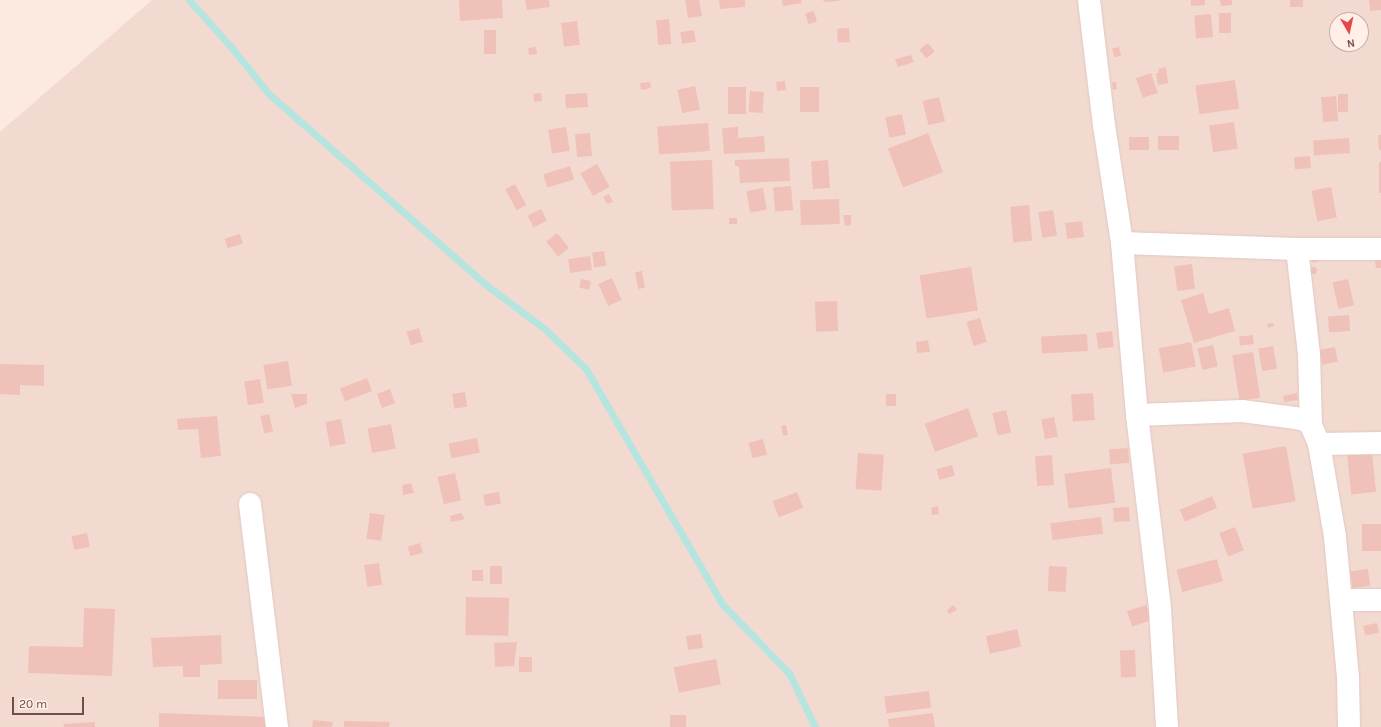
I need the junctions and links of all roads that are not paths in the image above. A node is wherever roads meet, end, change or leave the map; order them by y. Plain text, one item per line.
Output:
1 (1089, 0) edge
2 (1122, 243) junction
3 (1381, 248) edge
4 (1297, 249) junction
5 (1137, 415) junction
6 (1315, 434) junction
7 (1381, 442) edge
8 (250, 504) dead end
9 (1341, 600) junction
10 (1381, 600) edge
11 (277, 727) edge
12 (1167, 727) edge
13 (1349, 727) edge

1 - 2 street
2 - 4 street
2 - 5 street
3 - 4 street
4 - 6 street
5 - 6 street
5 - 12 street
6 - 7 street
6 - 9 street
8 - 11 street
9 - 10 street
9 - 13 street

